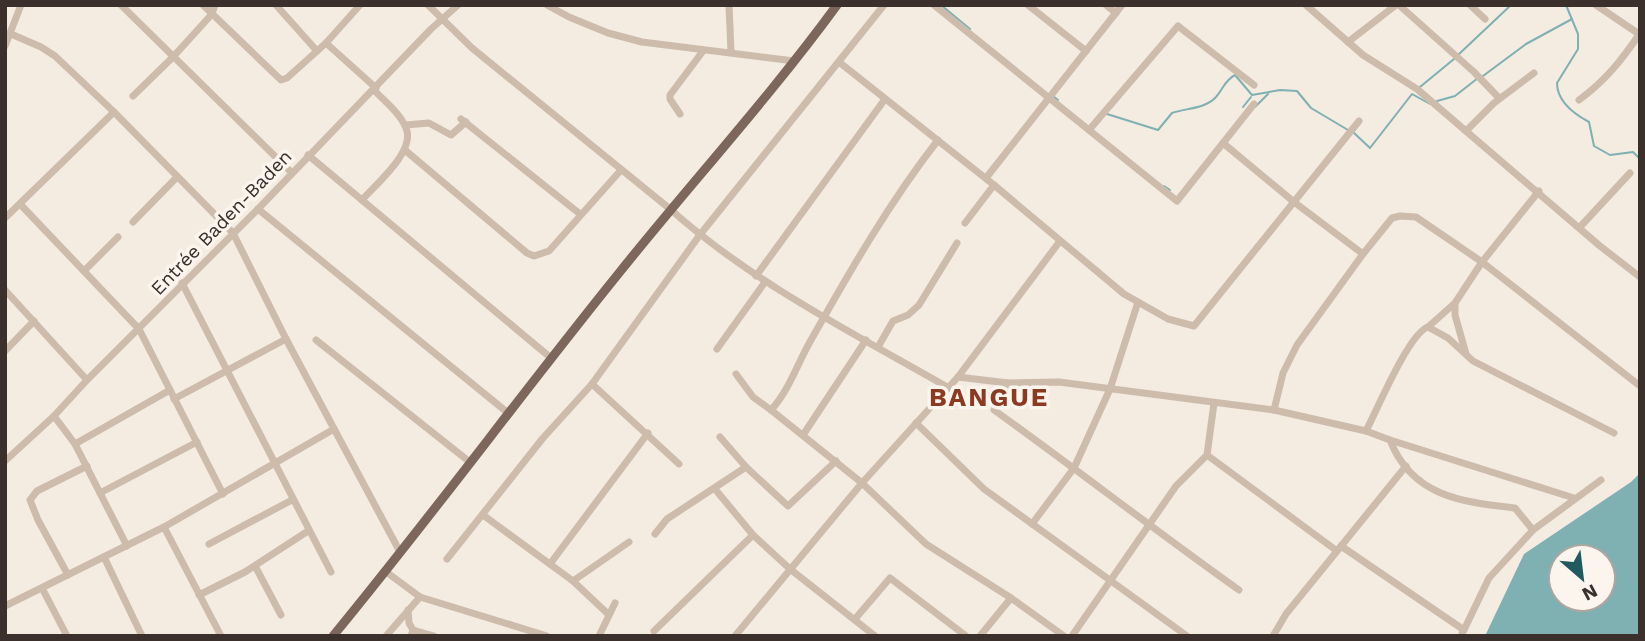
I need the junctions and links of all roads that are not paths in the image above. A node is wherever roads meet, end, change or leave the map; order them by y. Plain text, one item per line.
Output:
1 (21, 5) edge
2 (121, 5) edge
3 (203, 5) edge
4 (215, 5) edge
5 (276, 5) edge
6 (346, 5) edge
7 (360, 5) edge
8 (428, 5) edge
9 (458, 5) edge
10 (547, 5) edge
11 (729, 5) edge
12 (837, 5) edge
13 (884, 5) edge
14 (934, 5) edge
15 (1028, 5) edge
16 (1106, 5) edge
17 (1122, 5) edge
18 (1306, 5) edge
19 (1397, 5) edge
20 (1470, 5) edge
21 (1597, 5) edge
22 (352, 13) junction
23 (1116, 13) junction
24 (212, 14) junction
25 (1485, 19) dead end
26 (441, 21) junction
27 (11, 34) junction
28 (1639, 34) edge
29 (1348, 42) junction
30 (326, 43) junction
31 (5, 46) edge
32 (317, 51) junction
33 (703, 51) junction
34 (1086, 51) junction
35 (731, 52) junction
36 (173, 57) junction
37 (794, 61) junction
38 (839, 62) junction
39 (1534, 73) dead end
40 (1254, 85) dead end
41 (375, 89) junction
42 (134, 96) dead end
43 (1049, 98) junction
44 (1499, 98) junction
45 (886, 99) junction
46 (1579, 100) dead end
47 (1254, 104) dead end
48 (114, 112) junction
49 (680, 114) dead end
50 (1359, 121) dead end
51 (404, 125) junction
52 (1089, 130) junction
53 (1466, 131) junction
54 (938, 140) junction
55 (1223, 143) junction
56 (406, 151) junction
57 (308, 155) junction
58 (621, 170) junction
59 (292, 173) junction
60 (1630, 173) dead end
61 (177, 177) junction
62 (986, 178) junction
63 (994, 185) junction
64 (1539, 191) junction
65 (362, 200) junction
66 (1294, 202) junction
67 (20, 204) junction
68 (258, 209) junction
69 (670, 209) junction
70 (580, 214) junction
71 (5, 218) edge
72 (133, 222) dead end
73 (965, 223) dead end
74 (1580, 227) junction
75 (233, 233) junction
76 (699, 236) junction
77 (118, 237) dead end
78 (1060, 241) junction
79 (957, 243) dead end
80 (1363, 254) junction
81 (1482, 262) junction
82 (84, 271) junction
83 (756, 276) junction
84 (1640, 276) edge
85 (765, 282) junction
86 (182, 283) junction
87 (5, 290) edge
88 (1138, 302) junction
89 (1455, 303) junction
90 (824, 316) junction
91 (34, 321) junction
92 (1428, 327) junction
93 (139, 328) junction
94 (286, 339) junction
95 (316, 340) dead end
96 (866, 340) junction
97 (878, 347) junction
98 (717, 349) dead end
99 (5, 351) edge
100 (1467, 355) junction
101 (551, 358) junction
102 (226, 371) junction
103 (736, 374) dead end
104 (958, 377) junction
105 (87, 380) junction
106 (592, 383) junction
107 (1008, 383) junction
108 (1640, 386) edge
109 (949, 388) junction
110 (1110, 389) junction
111 (170, 390) junction
112 (174, 399) junction
113 (1214, 402) junction
114 (771, 410) junction
115 (1274, 410) junction
116 (508, 413) junction
117 (54, 416) junction
118 (916, 423) junction
119 (334, 429) junction
120 (1366, 431) junction
121 (648, 433) junction
122 (1614, 433) dead end
123 (803, 435) junction
124 (720, 437) dead end
125 (1390, 440) junction
126 (197, 442) junction
127 (75, 444) junction
128 (1207, 455) junction
129 (5, 461) edge
130 (836, 461) junction
131 (471, 463) junction
132 (274, 464) junction
133 (679, 464) dead end
134 (87, 466) junction
135 (1405, 466) junction
136 (746, 467) junction
137 (1074, 468) junction
138 (1601, 480) dead end
139 (862, 483) junction
140 (715, 489) junction
141 (100, 494) junction
142 (223, 494) junction
143 (1574, 498) junction
144 (292, 500) junction
145 (483, 515) junction
146 (1032, 524) junction
147 (1148, 526) junction
148 (163, 527) junction
149 (1533, 530) junction
150 (308, 531) junction
151 (655, 534) dead end
152 (753, 535) junction
153 (629, 542) dead end
154 (209, 544) dead end
155 (127, 546) junction
156 (1339, 548) junction
157 (400, 552) junction
158 (104, 557) junction
159 (447, 559) dead end
160 (550, 564) junction
161 (255, 566) junction
162 (790, 569) junction
163 (385, 571) junction
164 (331, 572) dead end
165 (68, 575) junction
166 (1110, 581) junction
167 (573, 582) junction
168 (42, 588) junction
169 (1239, 590) dead end
170 (199, 596) junction
171 (420, 597) junction
172 (1011, 598) junction
173 (615, 603) dead end
174 (5, 606) edge
175 (408, 610) junction
176 (607, 614) junction
177 (281, 615) dead end
178 (855, 619) junction
179 (654, 631) dead end
180 (412, 633) edge
181 (1462, 633) edge
182 (220, 635) edge
183 (67, 636) edge
184 (142, 636) edge
185 (333, 636) edge
186 (386, 636) edge
187 (434, 636) edge
188 (547, 636) edge
189 (599, 636) edge
190 (735, 636) edge
191 (875, 636) edge
192 (966, 636) edge
193 (979, 636) edge
194 (1064, 636) edge
195 (1072, 636) edge
196 (1187, 636) edge
197 (1273, 636) edge

1 - 27 street
2 - 36 street
3 - 24 street
4 - 24 street
5 - 32 street
6 - 22 street
7 - 22 street
8 - 26 street
9 - 26 street, Entrée Baden-Baden
10 - 33 street
11 - 35 street
12 - 37 main road
13 - 38 street
14 - 43 street
15 - 34 street
16 - 23 street
17 - 23 street
18 - 29 street
19 - 29 street
19 - 44 street
20 - 25 street
21 - 28 street
22 - 30 street
23 - 34 street
24 - 32 street
24 - 36 street
26 - 41 street, Entrée Baden-Baden
26 - 58 street
27 - 31 street
27 - 48 street
28 - 46 street
29 - 53 street
30 - 32 street
30 - 41 street
33 - 35 street
33 - 49 street
34 - 43 street
35 - 37 street
36 - 42 street
36 - 59 street
37 - 69 main road
38 - 45 street
38 - 76 street
39 - 44 street
40 - 52 street
41 - 51 street
41 - 57 street, Entrée Baden-Baden
43 - 52 street
43 - 62 street
44 - 53 street
45 - 54 street
45 - 83 street
47 - 55 street
48 - 61 street
48 - 67 street
50 - 66 street
51 - 56 street
51 - 70 street
52 - 55 street
53 - 64 street
54 - 62 street
54 - 90 street
55 - 66 street
56 - 65 street
56 - 70 street
57 - 59 street, Entrée Baden-Baden
57 - 65 street
58 - 69 street
58 - 70 street
59 - 68 street, Entrée Baden-Baden
60 - 74 street
61 - 72 street
61 - 75 street
62 - 63 street
63 - 73 street
63 - 78 street
64 - 74 street
64 - 81 street
65 - 101 street
66 - 80 street
66 - 88 street
67 - 71 street
67 - 82 street
68 - 75 street, Entrée Baden-Baden
68 - 116 street
69 - 76 street
69 - 101 main road
74 - 84 street
75 - 86 street, Entrée Baden-Baden
75 - 94 street
76 - 83 street
76 - 106 street
77 - 82 street
78 - 88 street
78 - 104 street
79 - 97 street
80 - 81 street
80 - 115 street
81 - 89 street
81 - 108 street
82 - 93 street
83 - 85 street
85 - 90 street
85 - 98 street
86 - 93 street, Entrée Baden-Baden
86 - 102 street
87 - 91 street
88 - 110 street
89 - 92 street
89 - 100 street
90 - 96 street
90 - 114 street
91 - 99 street
91 - 105 street
92 - 100 street
92 - 120 street
93 - 105 street, Entrée Baden-Baden
93 - 111 street
94 - 102 street
94 - 119 street
95 - 131 street
96 - 97 street
96 - 123 street
97 - 109 street
100 - 122 street
101 - 116 main road
102 - 112 street
102 - 132 street
103 - 114 street
104 - 107 street
104 - 109 street
105 - 117 street, Entrée Baden-Baden
106 - 121 street
106 - 145 street
107 - 110 street
107 - 137 street
109 - 118 street
110 - 113 street
110 - 137 street
111 - 112 street
111 - 127 street
112 - 126 street
113 - 115 street
113 - 128 street
114 - 123 street
115 - 120 street
116 - 131 main road
117 - 127 street
117 - 129 street, Entrée Baden-Baden
118 - 139 street
118 - 146 street
119 - 132 street
119 - 157 street
120 - 125 street
121 - 133 street
121 - 160 street
123 - 130 street
124 - 136 street
125 - 135 street
125 - 143 street
126 - 141 street
126 - 142 street
127 - 134 street
128 - 147 street
128 - 156 street
130 - 136 street
130 - 139 street
131 - 157 main road
132 - 142 street
132 - 144 street
134 - 141 street
134 - 165 street
135 - 149 street
135 - 156 street
136 - 140 street
137 - 146 street
137 - 147 street
138 - 143 street
139 - 162 street
139 - 172 street
140 - 151 street
140 - 152 street
141 - 155 street
142 - 148 street
143 - 149 street
144 - 150 street
144 - 154 street
145 - 159 street
145 - 160 street
146 - 166 street
147 - 166 street
147 - 169 street
148 - 155 street
148 - 170 street
149 - 181 street
150 - 161 street
150 - 164 street
152 - 162 street
152 - 179 street
153 - 167 street
155 - 158 street
156 - 181 street
156 - 197 street
157 - 163 main road
158 - 165 street
158 - 184 street
160 - 167 street
161 - 170 street
161 - 177 street
162 - 178 street
162 - 190 street
163 - 171 street
163 - 185 main road
165 - 168 street
166 - 195 street
166 - 196 street
167 - 176 street
168 - 174 street
168 - 183 street
170 - 182 street
171 - 175 street
171 - 188 street
172 - 193 street
172 - 194 street
173 - 176 street
175 - 180 street
175 - 186 street
176 - 189 street
178 - 191 street
178 - 192 street
180 - 187 street

